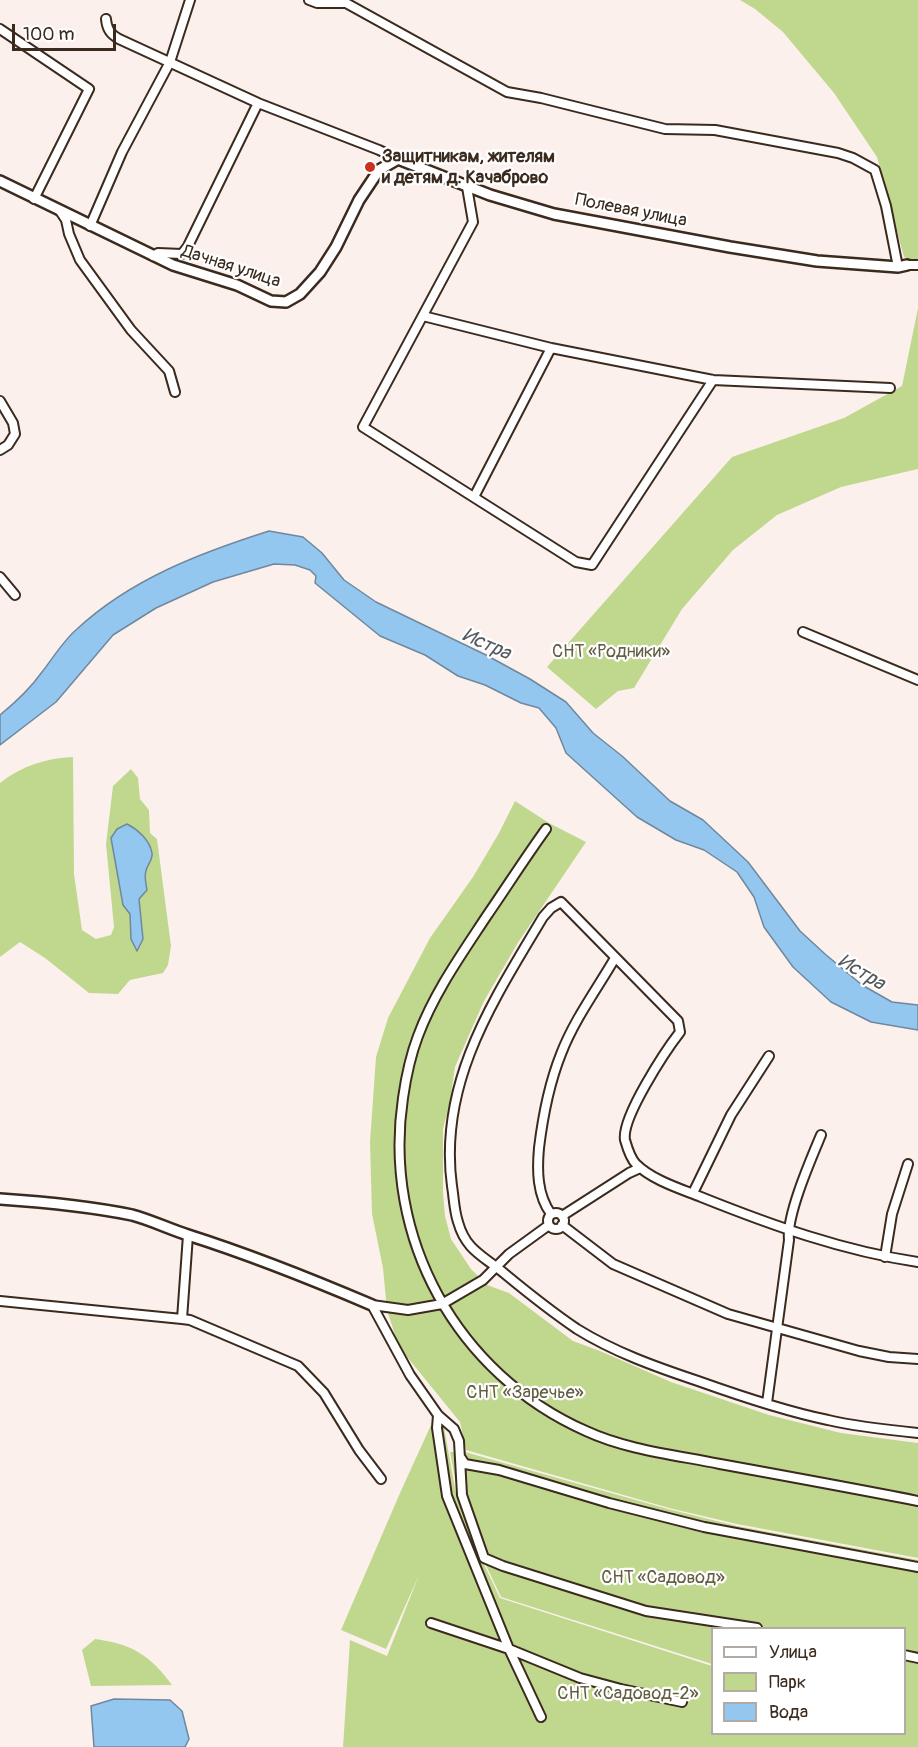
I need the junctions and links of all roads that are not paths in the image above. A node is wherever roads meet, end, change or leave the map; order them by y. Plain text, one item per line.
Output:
1 (190, 0) edge
2 (309, 0) edge
3 (106, 19) dead end
4 (0, 29) edge
5 (170, 62) junction
6 (258, 103) junction
7 (398, 159) junction
8 (0, 181) edge
9 (467, 187) junction
10 (34, 199) junction
11 (60, 211) junction
12 (90, 226) junction
13 (153, 256) junction
14 (918, 265) edge
15 (902, 266) junction
16 (423, 316) junction
17 (551, 348) junction
18 (713, 380) junction
19 (890, 388) dead end
20 (175, 392) dead end
21 (0, 401) edge
22 (0, 450) edge
23 (474, 497) junction
24 (0, 577) edge
25 (15, 595) dead end
26 (802, 632) dead end
27 (918, 681) edge
28 (546, 829) dead end
29 (615, 958) junction
30 (769, 1056) dead end
31 (821, 1135) dead end
32 (908, 1164) dead end
33 (640, 1168) junction
34 (693, 1193) junction
35 (0, 1199) edge
36 (551, 1214) junction
37 (562, 1216) junction
38 (549, 1225) junction
39 (562, 1226) junction
40 (788, 1231) junction
41 (188, 1235) junction
42 (885, 1257) junction
43 (918, 1262) edge
44 (496, 1266) junction
45 (0, 1301) edge
46 (442, 1304) junction
47 (372, 1305) junction
48 (182, 1319) junction
49 (777, 1327) junction
50 (918, 1359) edge
51 (767, 1403) junction
52 (438, 1415) junction
53 (918, 1433) edge
54 (459, 1454) junction
55 (381, 1479) dead end
56 (918, 1501) edge
57 (918, 1567) edge
58 (431, 1623) dead end
59 (745, 1627) edge
60 (509, 1649) junction
61 (682, 1702) dead end
62 (542, 1717) dead end

1 - 5 street
2 - 15 street
3 - 5 street, Полевая улица
4 - 10 street
5 - 6 street, Полевая улица
5 - 12 street
6 - 7 street, Полевая улица
6 - 13 street
7 - 9 street, Полевая улица
7 - 13 street, Дачная улица
8 - 10 street, Дачная улица
9 - 15 street, Полевая улица
9 - 16 street
10 - 11 street, Дачная улица
11 - 12 street, Дачная улица
11 - 20 street
12 - 13 street, Дачная улица
14 - 15 street
16 - 17 street
16 - 23 street
17 - 18 street
17 - 23 street
18 - 19 street
18 - 23 street
21 - 22 street
24 - 25 street
26 - 27 street
28 - 46 street
29 - 33 street
29 - 36 street
29 - 44 street
30 - 34 street
31 - 40 street
32 - 42 street
33 - 34 street
33 - 37 street
34 - 40 street
35 - 41 street
36 - 37 street
36 - 38 street
37 - 39 street
38 - 39 street
38 - 44 street
39 - 49 street
40 - 42 street
40 - 49 street
41 - 47 street
41 - 48 street
42 - 43 street
44 - 46 street
44 - 51 street
45 - 48 street
46 - 47 street
46 - 56 street
47 - 52 street
48 - 55 street
49 - 50 street
49 - 51 street
51 - 53 street
52 - 54 street
52 - 60 street
54 - 57 street
54 - 59 street
58 - 60 street
60 - 61 street
60 - 62 street

